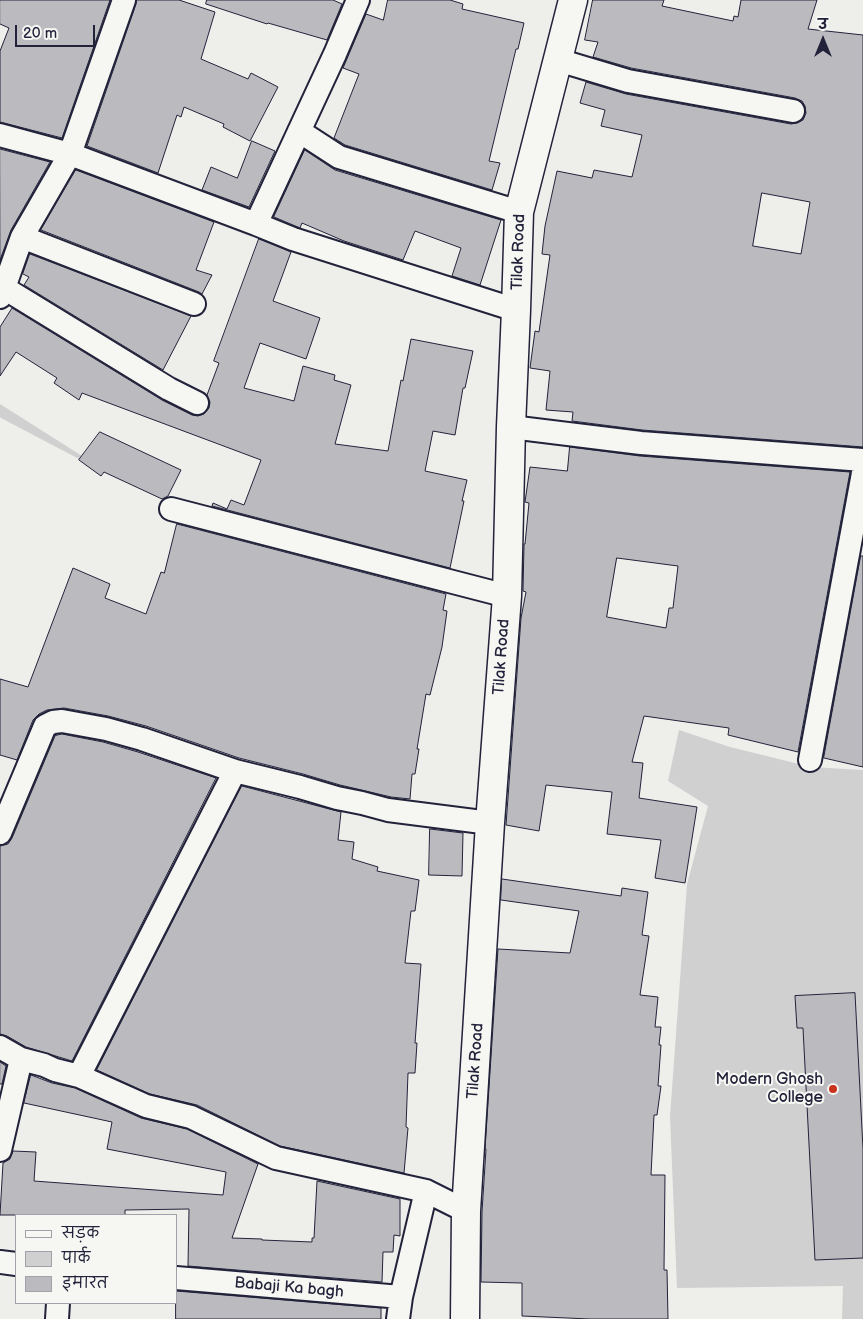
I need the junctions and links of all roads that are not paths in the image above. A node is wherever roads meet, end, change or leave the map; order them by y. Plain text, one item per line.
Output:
1 (124, 0) edge
2 (358, 0) edge
3 (573, 0) edge
4 (558, 60) junction
5 (793, 111) dead end
6 (299, 131) junction
7 (0, 135) edge
8 (70, 154) junction
9 (519, 212) junction
10 (256, 224) junction
11 (22, 238) junction
12 (2, 293) edge
13 (194, 304) dead end
14 (516, 310) junction
15 (197, 402) dead end
16 (511, 427) junction
17 (863, 460) edge
18 (863, 473) edge
19 (171, 509) dead end
20 (507, 596) junction
21 (810, 760) dead end
22 (235, 771) junction
23 (490, 823) junction
24 (0, 833) edge
25 (0, 1047) edge
26 (21, 1059) junction
27 (79, 1076) junction
28 (0, 1150) edge
29 (426, 1191) junction
30 (466, 1211) junction
31 (0, 1262) edge
32 (15, 1264) edge
33 (178, 1278) edge
34 (58, 1304) edge
35 (400, 1308) edge
36 (57, 1319) edge
37 (465, 1319) edge

1 - 8 street
2 - 6 street
3 - 4 main road, Tilak Road
4 - 5 street
4 - 9 main road, Tilak Road
6 - 9 street
6 - 10 street
7 - 8 street
8 - 10 street
8 - 11 street
9 - 14 main road, Tilak Road
10 - 14 street
11 - 12 street
11 - 13 street
12 - 15 street
14 - 16 main road, Tilak Road
16 - 17 street
16 - 20 main road, Tilak Road
18 - 21 street
19 - 20 street
20 - 23 main road, Tilak Road
22 - 23 street
22 - 24 street
22 - 27 street
23 - 30 main road, Tilak Road
25 - 26 street
26 - 27 street
26 - 28 street
27 - 29 street
29 - 30 street
29 - 35 street
30 - 37 main road, Tilak Road
31 - 32 street
33 - 35 street, Babaji Ka bagh
34 - 36 street

